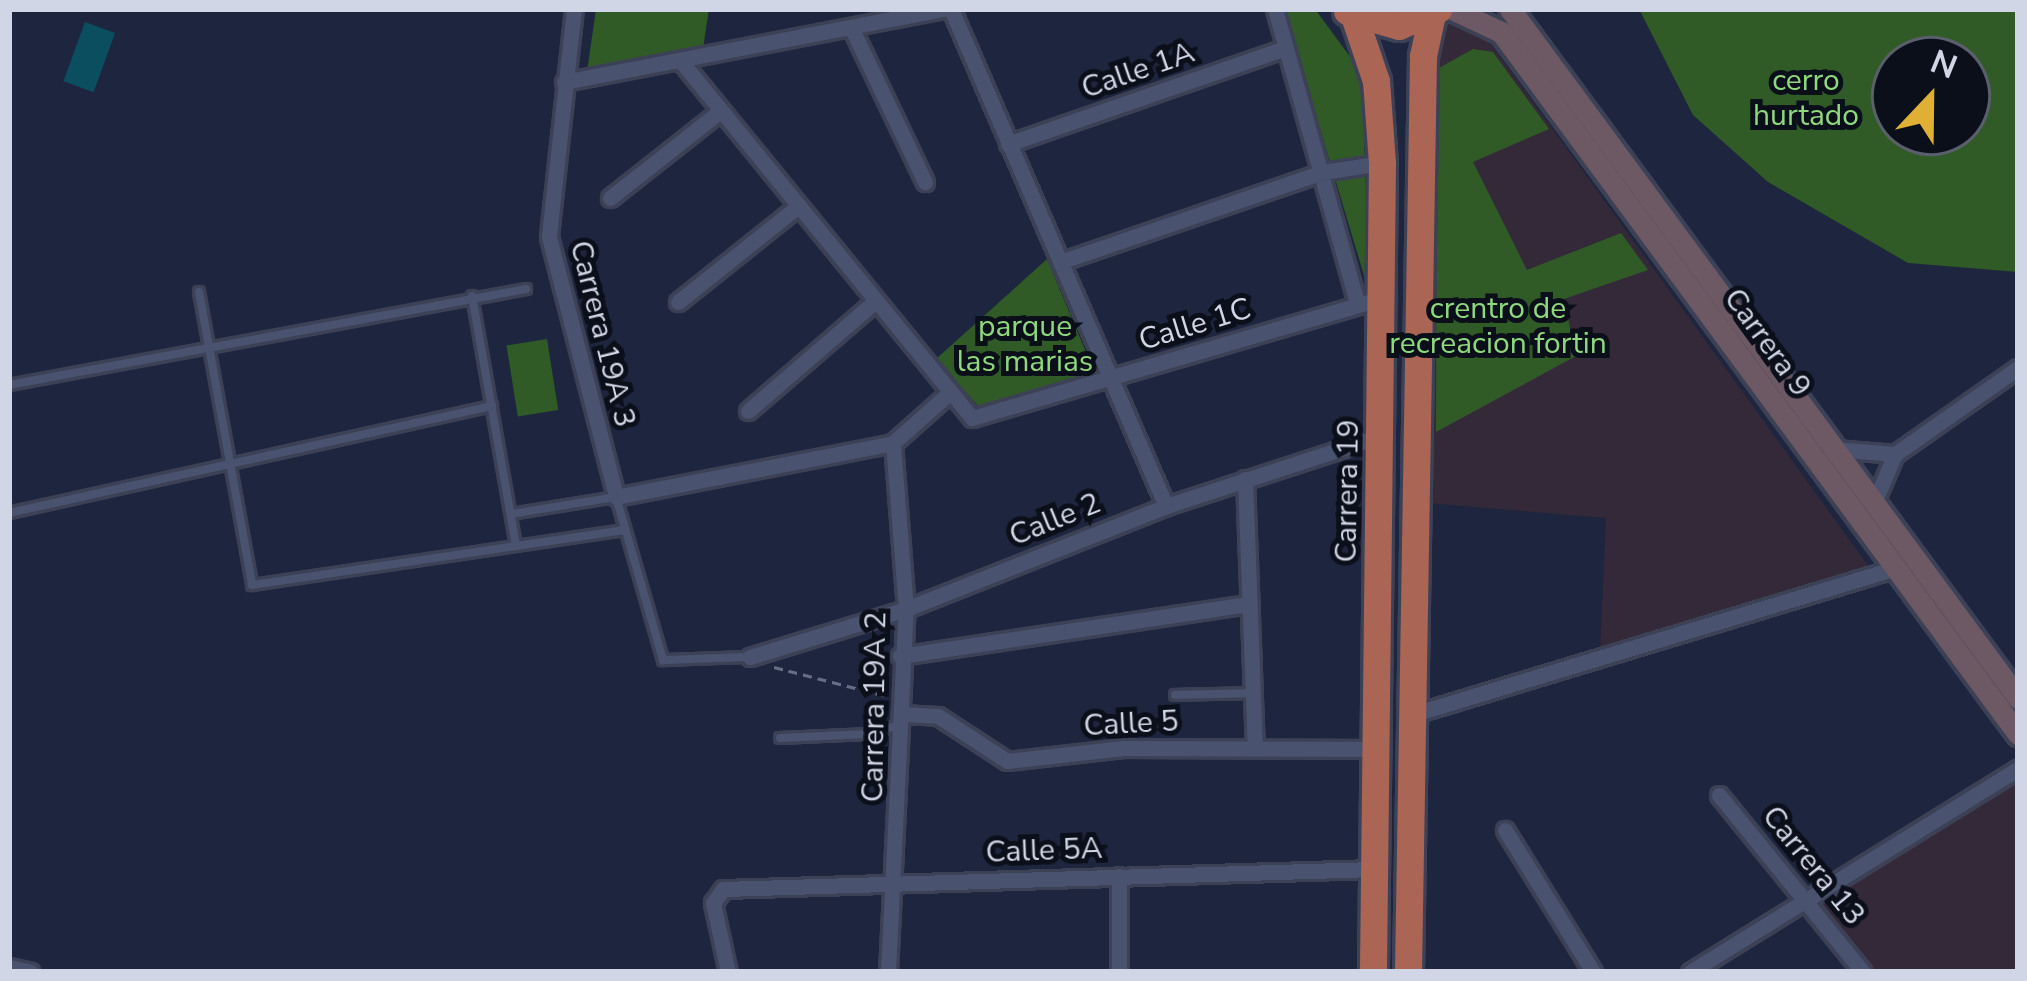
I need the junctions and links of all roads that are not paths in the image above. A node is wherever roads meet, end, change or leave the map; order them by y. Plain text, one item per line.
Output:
1 (574, 9) edge
2 (947, 9) edge
3 (1275, 9) edge
4 (1510, 9) edge
5 (1441, 11) edge
6 (1349, 12) edge
7 (851, 27) junction
8 (1286, 48) junction
9 (680, 60) junction
10 (564, 82) junction
11 (720, 111) junction
12 (1008, 144) junction
13 (1382, 163) junction
14 (1323, 172) junction
15 (926, 182) dead end
16 (610, 198) dead end
17 (797, 207) junction
18 (1060, 262) junction
19 (526, 289) dead end
20 (199, 292) dead end
21 (472, 296) junction
22 (1371, 300) junction
23 (678, 302) dead end
24 (873, 303) junction
25 (208, 346) junction
26 (2018, 368) edge
27 (1114, 378) junction
28 (9, 385) edge
29 (946, 395) junction
30 (492, 406) junction
31 (748, 411) dead end
32 (1382, 435) junction
33 (893, 443) junction
34 (1835, 449) junction
35 (1895, 454) junction
36 (227, 465) junction
37 (1245, 479) junction
38 (616, 497) junction
39 (1166, 506) junction
40 (1873, 506) junction
41 (9, 513) edge
42 (511, 514) junction
43 (624, 530) junction
44 (516, 545) junction
45 (1896, 568) junction
46 (1248, 604) junction
47 (906, 609) junction
48 (900, 656) junction
49 (750, 657) joint
50 (1252, 693) junction
51 (1175, 695) dead end
52 (2018, 698) edge
53 (902, 712) junction
54 (1414, 714) junction
55 (2018, 734) edge
56 (780, 738) dead end
57 (1255, 746) junction
58 (1376, 749) junction
59 (2018, 769) edge
60 (1719, 795) dead end
61 (1505, 830) dead end
62 (1374, 869) junction
63 (1119, 876) junction
64 (896, 882) junction
65 (1808, 896) junction
66 (10, 967) edge
67 (29, 972) edge
68 (728, 972) edge
69 (888, 972) edge
70 (1119, 972) edge
71 (1372, 972) edge
72 (1408, 972) edge
73 (1593, 972) edge
74 (1690, 972) edge
75 (1863, 972) edge

1 - 10 street, Carrera 19A 3
2 - 7 street
2 - 12 street
3 - 8 street
4 - 34 main road, Carrera 9
5 - 6 highway
5 - 45 main road, Carrera 9
5 - 54 highway
6 - 13 highway, Carrera 19
7 - 9 street
7 - 15 street
8 - 12 street, Calle 1A
8 - 14 street
9 - 10 street
9 - 11 street
10 - 38 street, Carrera 19A 3
11 - 16 street
11 - 17 street
12 - 18 street
13 - 14 street
13 - 22 highway, Carrera 19
14 - 18 street
14 - 22 street
17 - 23 street
17 - 24 street
18 - 27 street
19 - 21 lane
20 - 25 lane
21 - 25 lane
21 - 30 lane
22 - 27 street, Calle 1C
22 - 32 highway, Carrera 19
24 - 29 street
24 - 31 street
25 - 28 lane
25 - 36 lane
26 - 35 street
27 - 29 street, Calle 1C
27 - 39 street
29 - 33 street
30 - 36 lane
30 - 42 lane
32 - 37 street, Calle 2
32 - 58 highway, Carrera 19
33 - 38 street
33 - 47 street, Carrera 19A 2
34 - 35 street
34 - 40 main road, Carrera 9
35 - 40 street
36 - 41 lane
36 - 44 lane
37 - 39 street, Calle 2
37 - 46 street
38 - 42 lane
38 - 43 lane, Carrera 19A 3
39 - 47 street, Calle 2
40 - 52 main road, Carrera 9
42 - 44 lane
43 - 44 lane
43 - 49 lane, Carrera 19A 3
45 - 54 street
45 - 55 main road, Carrera 9
46 - 48 street
46 - 50 street
47 - 48 street, Carrera 19A 2
47 - 49 street, Calle 2
48 - 53 street, Carrera 19A 2
50 - 51 lane
50 - 57 street
53 - 56 lane
53 - 57 street, Calle 5
53 - 64 street, Carrera 19A 2
54 - 72 highway
57 - 58 street, Calle 5
58 - 62 highway, Carrera 19
59 - 65 street
60 - 65 street, Carrera 13
61 - 73 street
62 - 63 street, Calle 5A
62 - 71 highway, Carrera 19
63 - 64 street, Calle 5A
63 - 70 street
64 - 68 street, Calle 5A
64 - 69 street, Carrera 19A 2
65 - 74 street
65 - 75 street, Carrera 13
66 - 67 street

